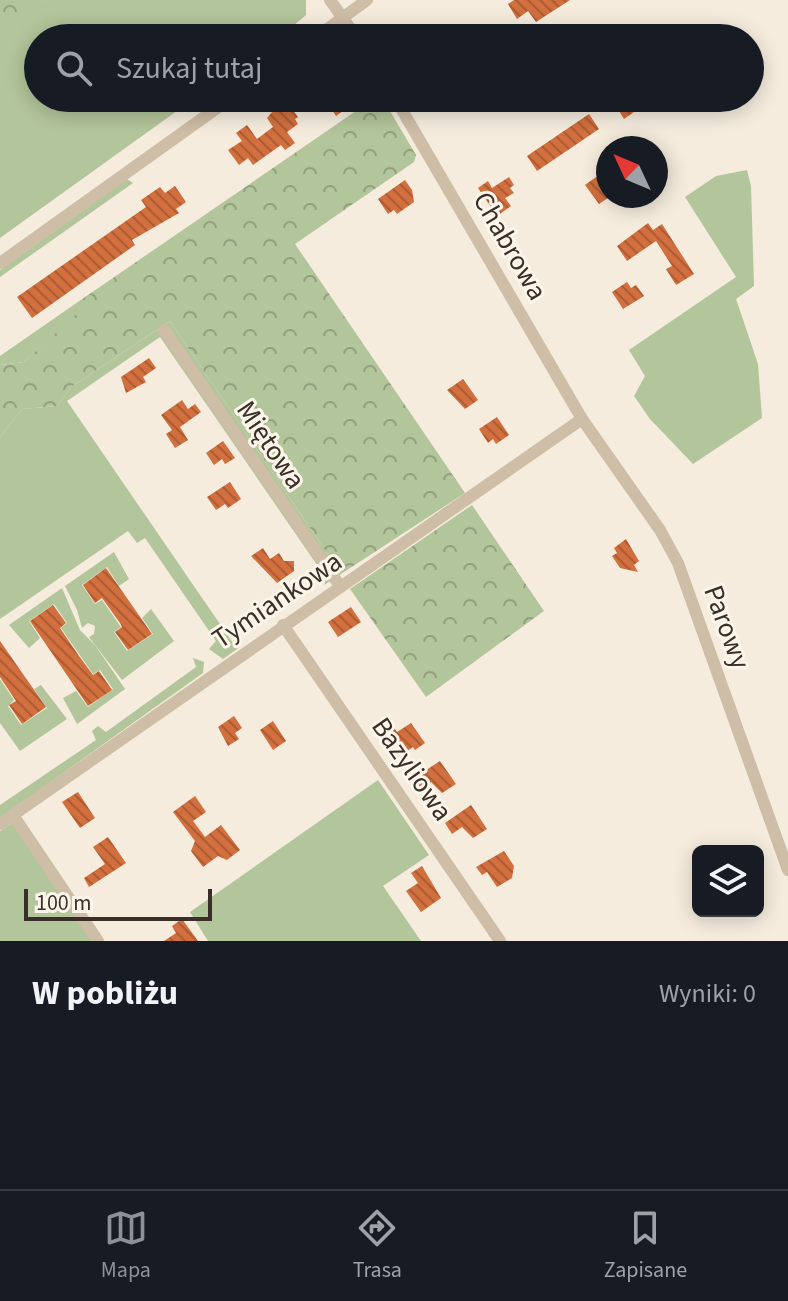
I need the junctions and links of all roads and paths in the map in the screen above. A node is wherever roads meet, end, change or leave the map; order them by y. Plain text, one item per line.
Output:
1 (330, 0) edge
2 (367, 0) edge
3 (343, 18) junction
4 (335, 24) edge
5 (347, 24) edge
6 (211, 112) edge
7 (403, 112) edge
8 (0, 263) edge
9 (164, 330) dead end
10 (582, 419) junction
11 (340, 586) junction
12 (283, 625) junction
13 (13, 815) junction
14 (0, 824) edge
15 (788, 870) edge
16 (98, 941) edge
17 (500, 941) edge

1 - 3 street
2 - 3 street
3 - 4 street
3 - 5 street
6 - 8 street
7 - 10 street, Chabrowa
9 - 11 street, Miętowa
10 - 11 street, Tymiankowa
10 - 15 street, Parowy
11 - 12 street, Tymiankowa
12 - 13 street, Tymiankowa
12 - 17 street, Bazyliowa
13 - 14 street, Tymiankowa
13 - 16 street

